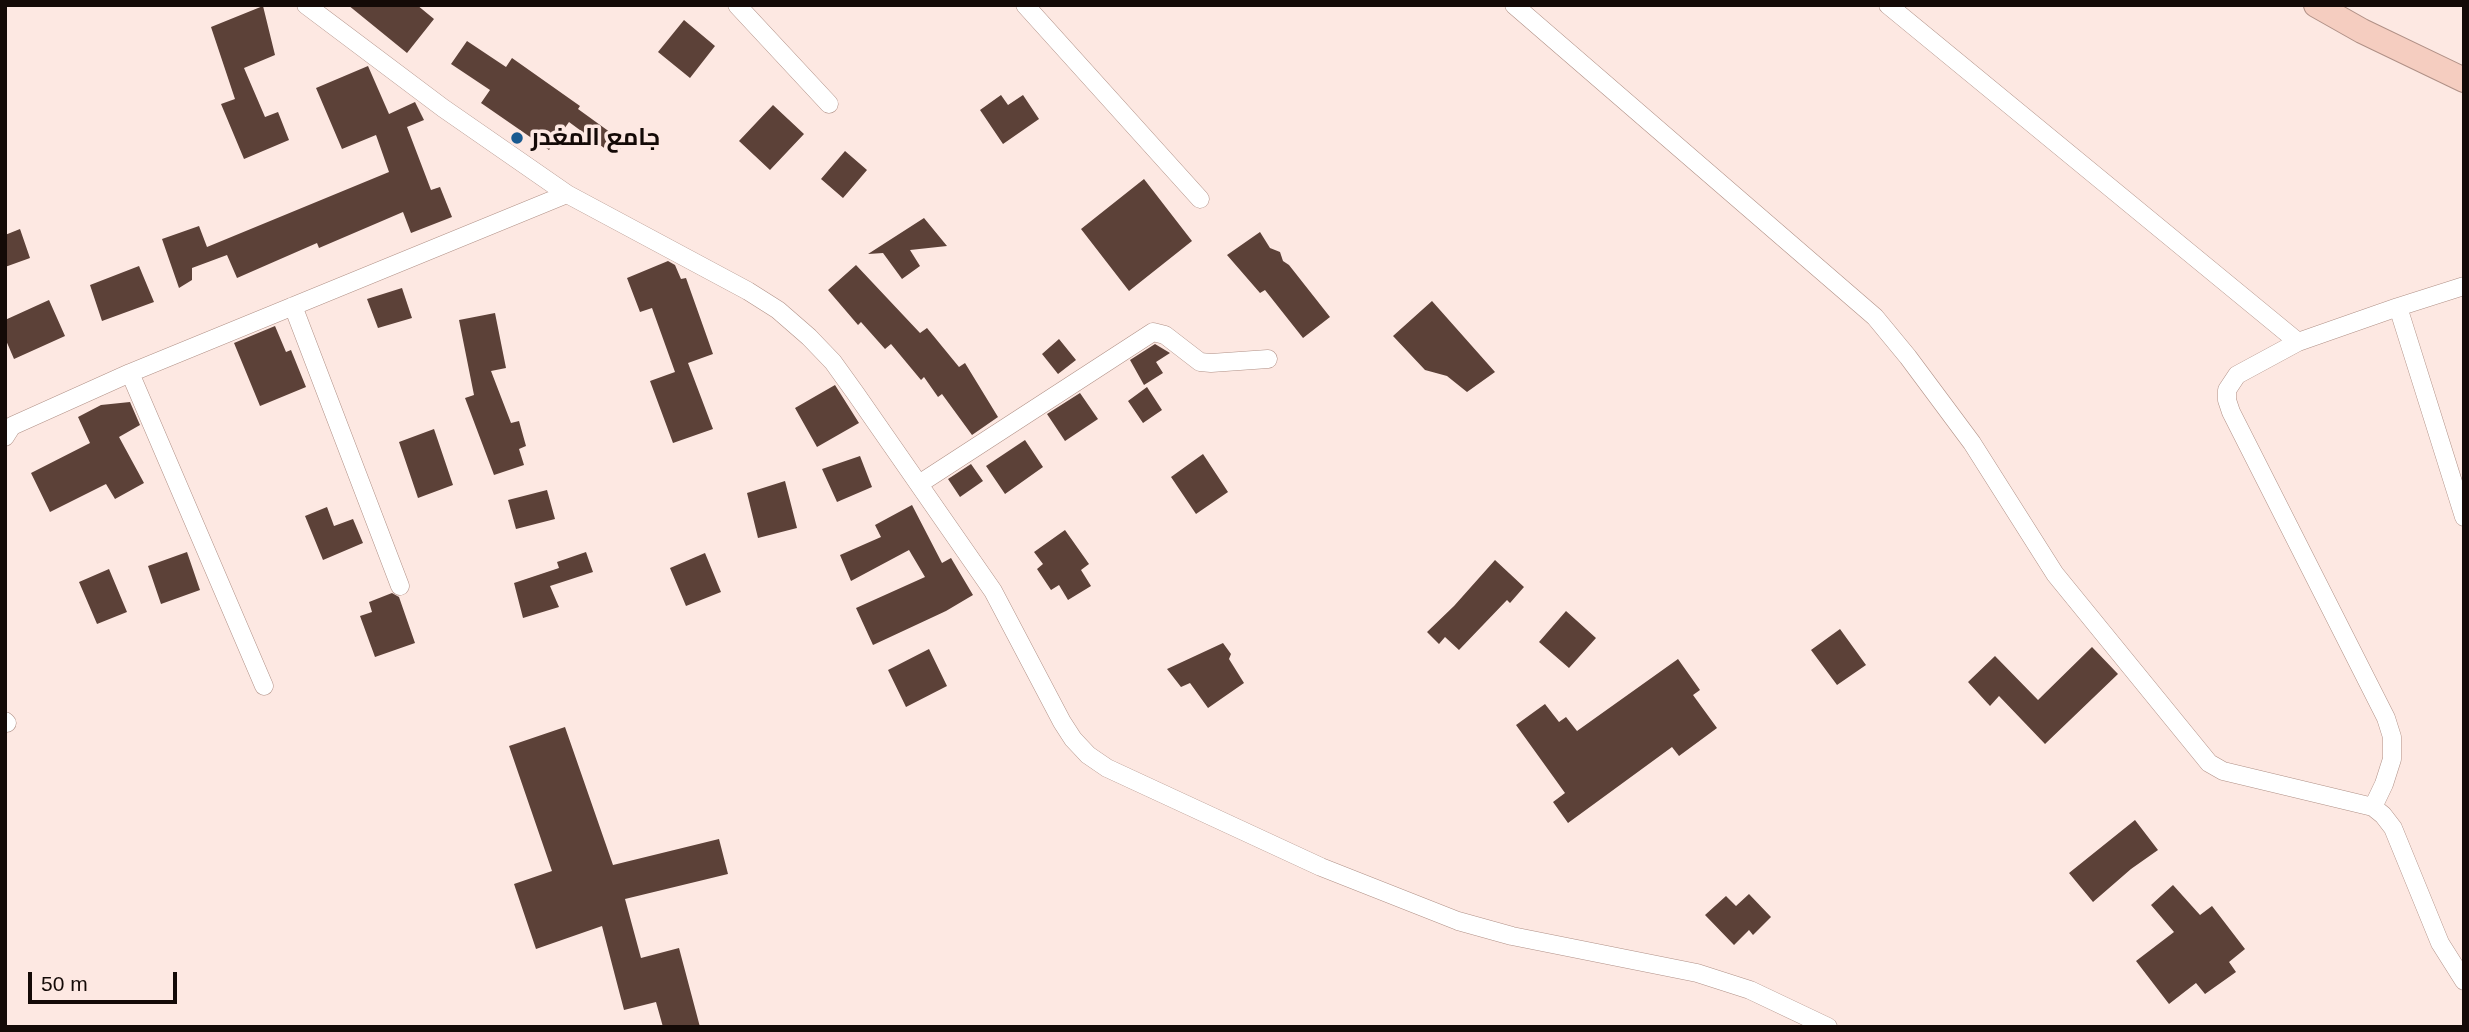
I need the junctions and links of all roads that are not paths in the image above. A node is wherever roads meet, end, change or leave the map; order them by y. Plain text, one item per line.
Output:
1 (306, 5) edge
2 (737, 5) edge
3 (1025, 5) edge
4 (1514, 5) edge
5 (1888, 5) edge
6 (2316, 5) edge
7 (2464, 80) edge
8 (829, 104) dead end
9 (567, 194) junction
10 (1200, 199) dead end
11 (2464, 286) edge
12 (293, 306) junction
13 (2398, 307) junction
14 (2298, 342) junction
15 (1269, 359) dead end
16 (130, 373) junction
17 (5, 437) edge
18 (919, 484) junction
19 (2464, 517) edge
20 (400, 586) dead end
21 (264, 686) dead end
22 (2373, 807) junction
23 (2464, 981) edge
24 (1828, 1027) edge

1 - 9 street
2 - 8 street
3 - 10 street
4 - 22 street
5 - 14 street
6 - 7 main road
9 - 12 street
9 - 18 street
11 - 13 street
12 - 16 street
12 - 20 street
13 - 14 street
13 - 19 street
14 - 22 street
15 - 18 street
16 - 17 street
16 - 21 street
18 - 24 street
22 - 23 street

